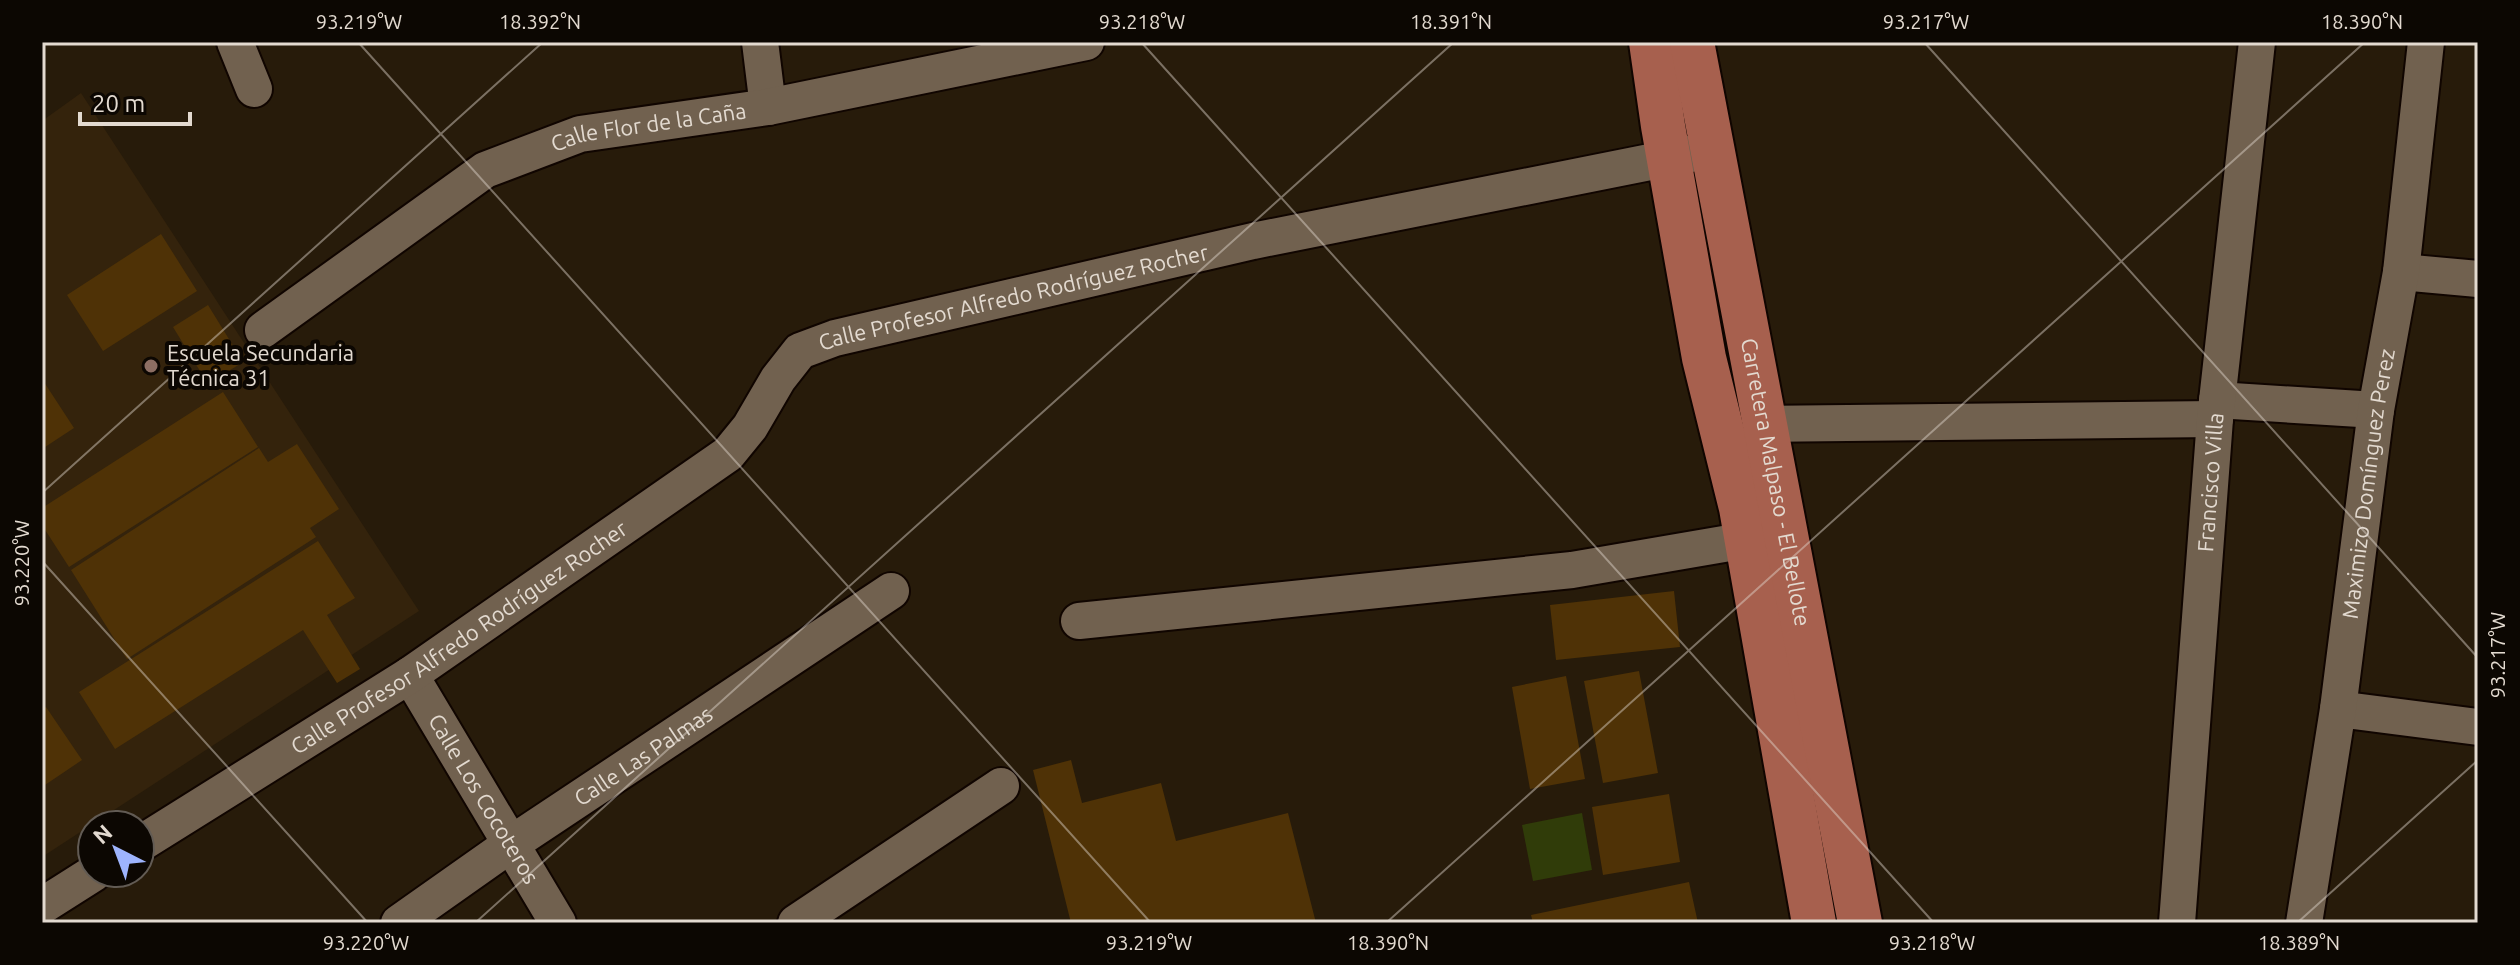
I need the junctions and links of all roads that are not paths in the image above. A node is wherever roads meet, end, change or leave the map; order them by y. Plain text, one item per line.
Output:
1 (235, 42) edge
2 (760, 42) edge
3 (1086, 42) edge
4 (1651, 42) edge
5 (1692, 42) edge
6 (2257, 42) edge
7 (2426, 42) edge
8 (254, 89) dead end
9 (768, 107) junction
10 (1712, 150) junction
11 (1669, 157) junction
12 (2401, 272) junction
13 (2478, 279) edge
14 (263, 330) dead end
15 (2216, 410) junction
16 (2376, 410) junction
17 (1763, 424) junction
18 (1747, 540) junction
19 (891, 591) dead end
20 (1079, 621) dead end
21 (410, 675) junction
22 (2338, 709) junction
23 (2478, 727) edge
24 (1001, 786) dead end
25 (156, 834) edge
26 (511, 844) junction
27 (76, 884) edge
28 (42, 906) edge
29 (399, 923) edge
30 (558, 923) edge
31 (796, 923) edge
32 (1814, 923) edge
33 (1860, 923) edge
34 (2177, 923) edge
35 (2304, 923) edge

1 - 8 street
2 - 9 street
3 - 9 street, Calle Flor de la Caña
4 - 11 main road, Carretera Malpaso - El Bellote
5 - 10 main road, Carretera Malpaso - El Bellote
6 - 15 street, Francisco Villa
7 - 12 street, Maximizo Domínguez Perez
9 - 14 street, Calle Flor de la Caña
10 - 11 street, Calle Profesor Alfredo Rodríguez Rocher
10 - 17 main road, Carretera Malpaso - El Bellote
11 - 18 main road, Carretera Malpaso - El Bellote
11 - 21 street, Calle Profesor Alfredo Rodríguez Rocher
12 - 13 street
12 - 16 street, Maximizo Domínguez Perez
15 - 16 street
15 - 17 street
15 - 34 street, Francisco Villa
16 - 22 street, Maximizo Domínguez Perez
17 - 33 main road, Carretera Malpaso - El Bellote
18 - 20 street
18 - 32 main road, Carretera Malpaso - El Bellote
19 - 26 street, Calle Las Palmas
21 - 25 street, Calle Profesor Alfredo Rodríguez Rocher
21 - 26 street, Calle Los Cocoteros
22 - 23 street
22 - 35 street, Maximizo Domínguez Perez
24 - 31 street
26 - 29 street, Calle Las Palmas
26 - 30 street, Calle Los Cocoteros
27 - 28 street

